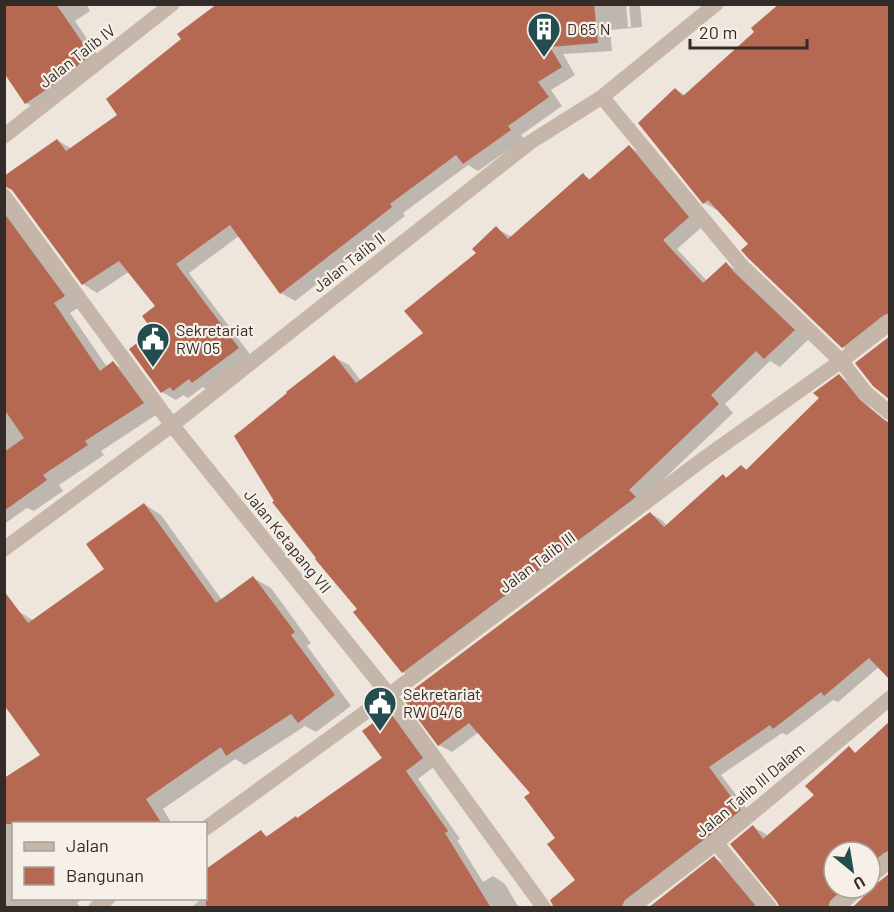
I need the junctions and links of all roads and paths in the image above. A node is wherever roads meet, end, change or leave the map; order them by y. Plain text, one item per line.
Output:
1 (172, 4) edge
2 (716, 4) edge
3 (602, 97) junction
4 (4, 136) edge
5 (4, 196) edge
6 (890, 323) edge
7 (841, 361) junction
8 (890, 413) edge
9 (172, 425) junction
10 (4, 549) edge
11 (389, 695) junction
12 (890, 698) edge
13 (207, 827) edge
14 (716, 843) junction
15 (544, 908) edge
16 (631, 908) edge
17 (770, 908) edge

1 - 4 street, Jalan Talib IV
2 - 3 street, Jalan Talib II
3 - 7 street
3 - 9 street, Jalan Talib II
5 - 9 street, Jalan Ketapang VII
6 - 7 street, Jalan Talib III
7 - 8 street
7 - 11 street, Jalan Talib III
9 - 10 street, Jalan Talib II
9 - 11 street, Jalan Ketapang VII
11 - 13 street, Jalan Talib III
11 - 15 street, Jalan Ketapang VII
12 - 14 street, Jalan Talib III Dalam
14 - 16 street, Jalan Talib III Dalam
14 - 17 street

